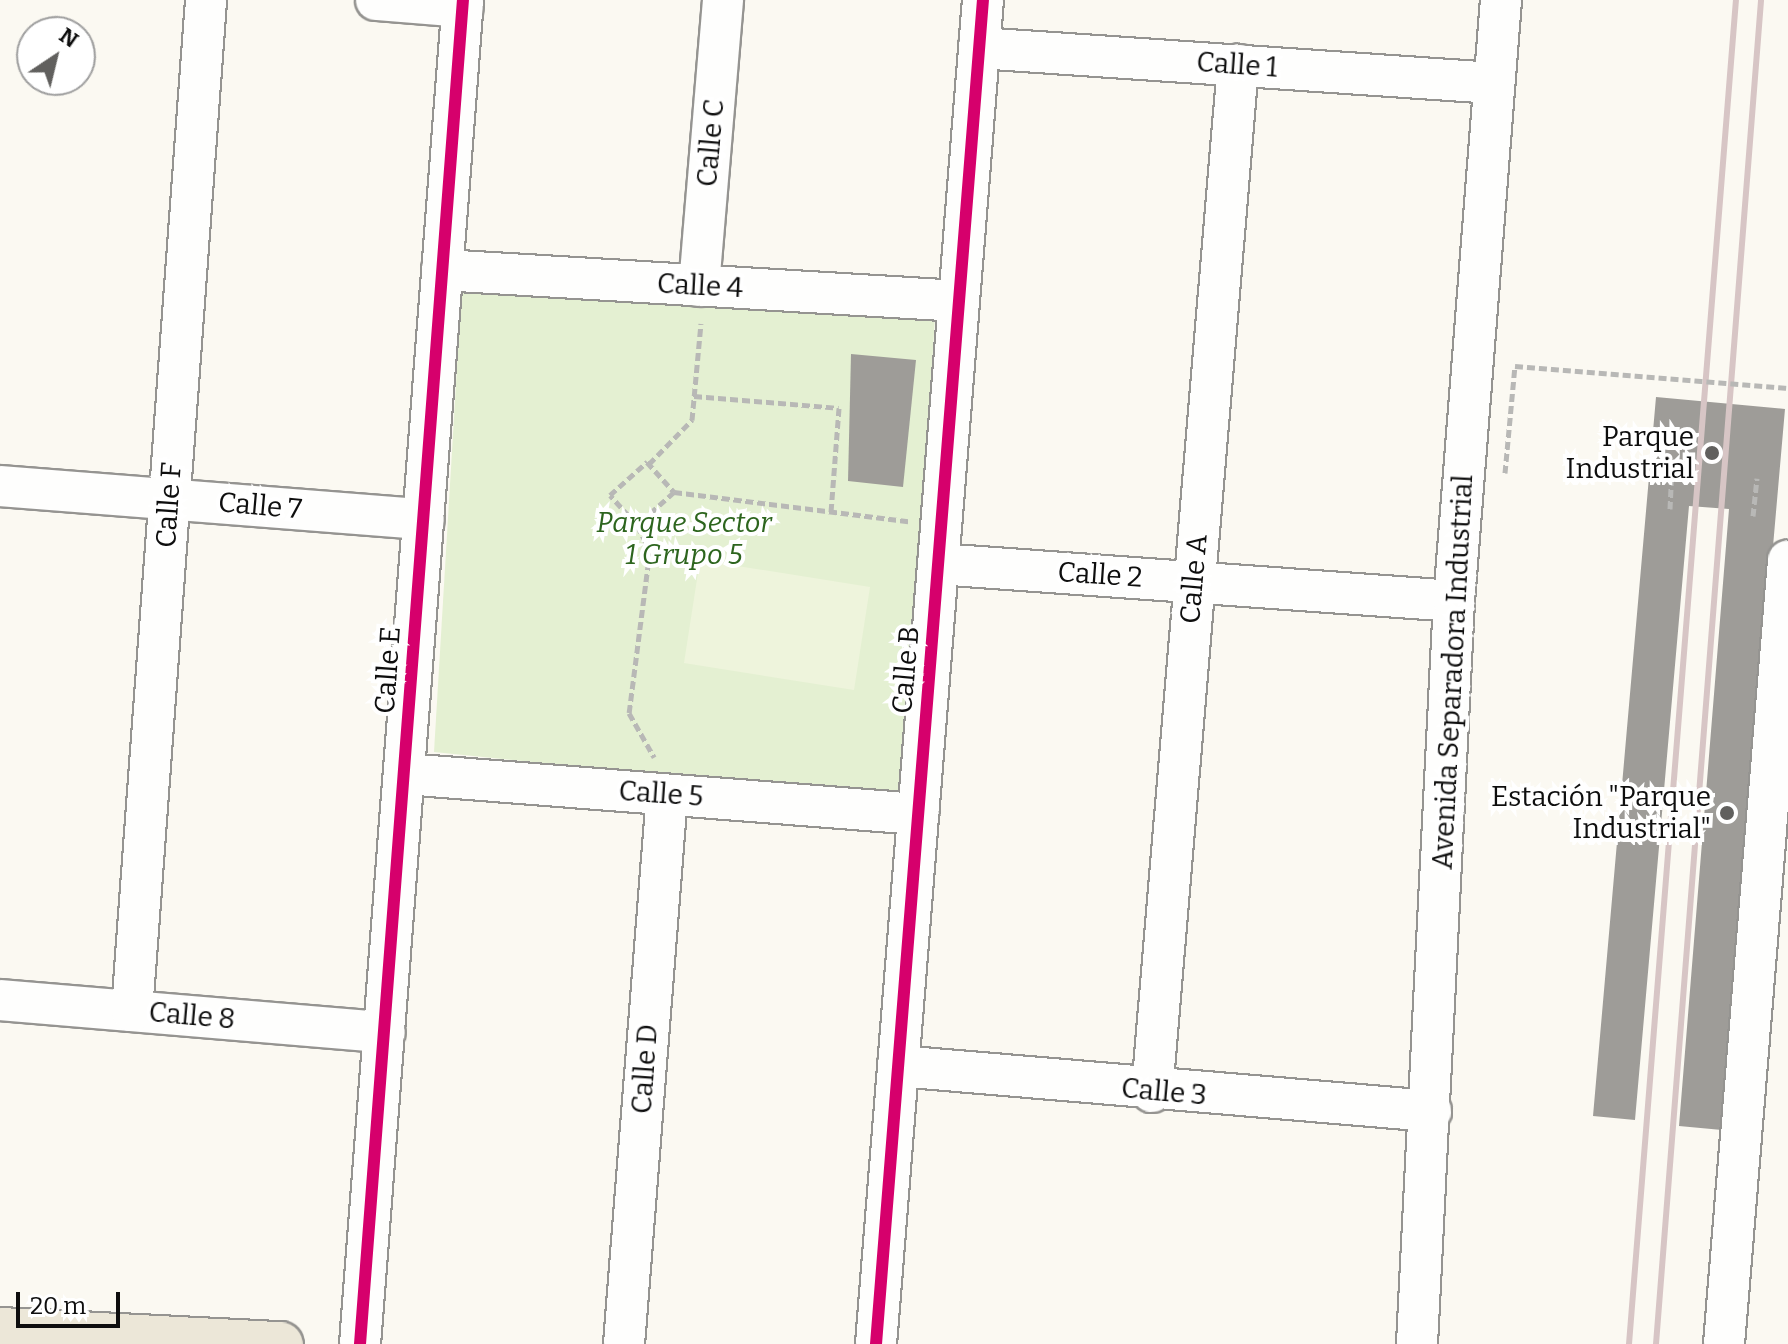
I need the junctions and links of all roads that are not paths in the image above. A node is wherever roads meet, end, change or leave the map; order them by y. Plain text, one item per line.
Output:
1 (206, 0) edge
2 (376, 0) edge
3 (723, 0) edge
4 (983, 0) edge
5 (1501, 0) edge
6 (463, 3) edge
7 (979, 48) junction
8 (1238, 65) junction
9 (1494, 83) junction
10 (442, 270) junction
11 (702, 286) junction
12 (959, 301) junction
13 (0, 486) edge
14 (169, 499) junction
15 (424, 519) junction
16 (925, 551) junction
17 (1788, 561) edge
18 (1194, 582) junction
19 (1454, 601) junction
20 (405, 774) junction
21 (664, 794) junction
22 (918, 814) junction
23 (0, 1000) edge
24 (132, 1011) junction
25 (385, 1032) junction
26 (898, 1066) junction
27 (1152, 1092) junction
28 (1431, 1111) junction
29 (0, 1330) edge
30 (281, 1344) edge
31 (360, 1344) edge
32 (624, 1344) edge
33 (876, 1344) edge
34 (1417, 1344) edge
35 (1724, 1344) edge

1 - 14 street, Calle F
2 - 6 street
3 - 11 street, Calle C
4 - 7 street, Calle B
5 - 9 street, Avenida Separadora Industrial
6 - 10 street, Calle E
7 - 8 street, Calle 1
7 - 12 street, Calle B
8 - 9 street, Calle 1
8 - 18 street, Calle A
9 - 19 street, Avenida Separadora Industrial
10 - 11 street, Calle 4
10 - 15 street, Calle E
11 - 12 street, Calle 4
12 - 16 street, Calle B
13 - 14 street, Calle 7
14 - 15 street, Calle 7
14 - 24 street, Calle F
15 - 20 street, Calle E
16 - 18 street, Calle 2
16 - 22 street, Calle B
17 - 35 street
18 - 19 street, Calle 2
18 - 27 street, Calle A
19 - 28 street, Avenida Separadora Industrial
20 - 21 street, Calle 5
20 - 25 street, Calle E
21 - 22 street, Calle 5
21 - 32 street, Calle D
22 - 26 street, Calle B
23 - 24 street, Calle 8
24 - 25 street, Calle 8
25 - 31 street, Calle E
26 - 27 street, Calle 3
26 - 33 street, Calle B
27 - 28 street, Calle 3
28 - 34 street, Avenida Separadora Industrial
29 - 30 main road

